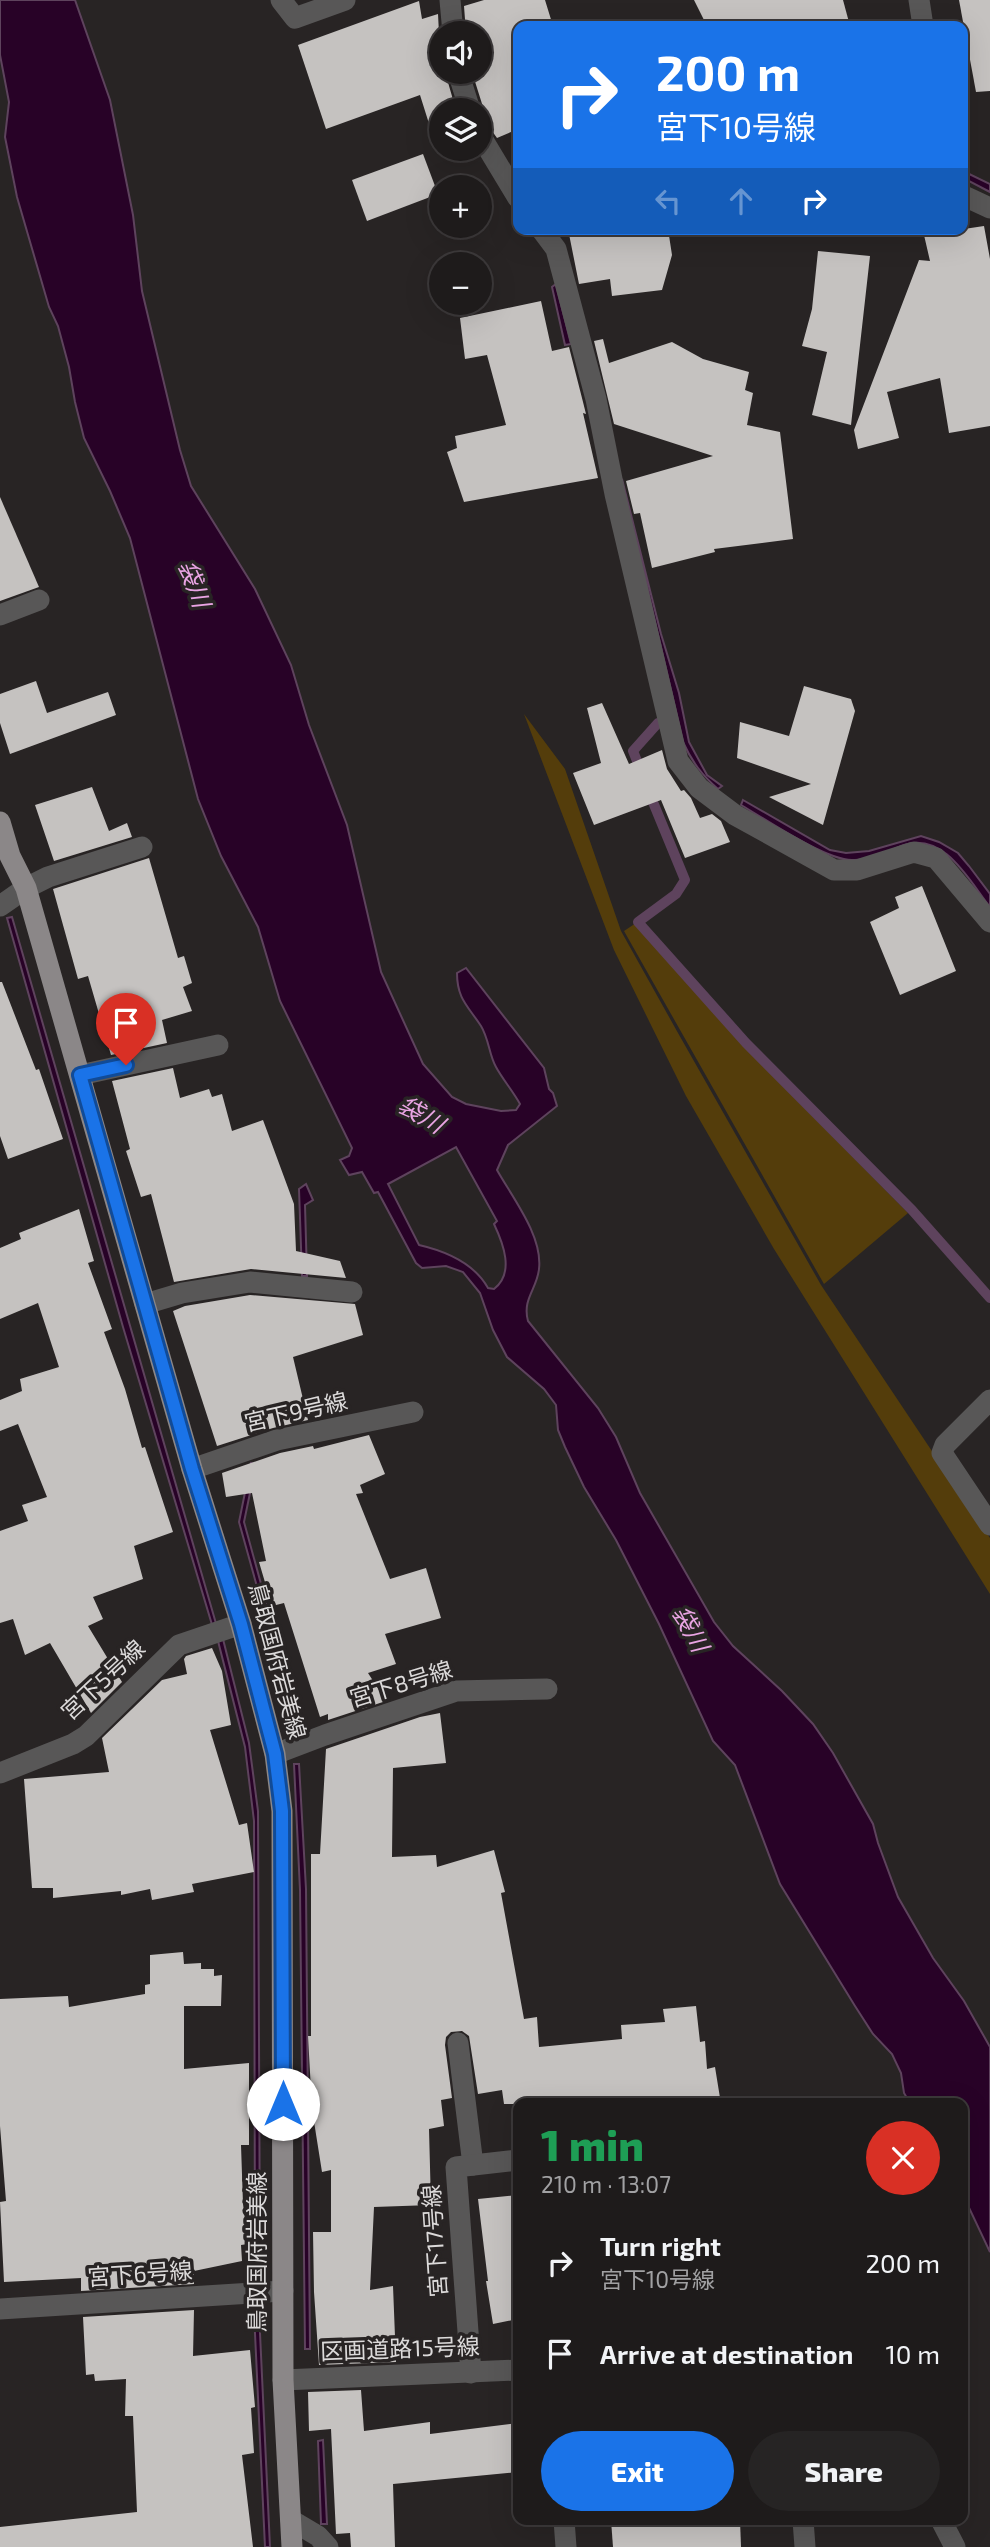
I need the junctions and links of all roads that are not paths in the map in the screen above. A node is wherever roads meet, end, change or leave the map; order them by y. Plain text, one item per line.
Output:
1 (281, 0) edge
2 (345, 0) edge
3 (450, 0) edge
4 (919, 0) edge
5 (452, 21) edge
6 (922, 21) edge
7 (492, 155) edge
8 (513, 190) edge
9 (968, 198) edge
10 (990, 208) edge
11 (546, 235) edge
12 (39, 600) dead end
13 (0, 615) edge
14 (0, 822) edge
15 (142, 847) dead end
16 (26, 888) junction
17 (0, 906) edge
18 (990, 922) edge
19 (218, 1045) dead end
20 (80, 1075) junction
21 (352, 1292) dead end
22 (145, 1304) junction
23 (990, 1400) edge
24 (413, 1412) dead end
25 (192, 1469) junction
26 (990, 1525) edge
27 (241, 1624) junction
28 (547, 1689) dead end
29 (275, 1754) junction
30 (0, 1773) edge
31 (458, 2043) dead end
32 (513, 2161) edge
33 (473, 2165) junction
34 (283, 2291) junction
35 (0, 2309) edge
36 (513, 2370) edge
37 (471, 2373) junction
38 (283, 2380) junction
39 (290, 2520) junction
40 (564, 2525) edge
41 (803, 2525) edge
42 (944, 2525) edge
43 (292, 2547) edge
44 (328, 2547) edge
45 (566, 2547) edge
46 (805, 2547) edge
47 (955, 2547) edge

1 - 2 street
3 - 5 street
4 - 6 street
7 - 8 street
9 - 10 street
11 - 18 street
12 - 13 street
14 - 16 main road, 鳥取国府岩美線
15 - 16 street
16 - 17 street
16 - 20 main road, 鳥取国府岩美線
19 - 20 street
20 - 22 main road, 鳥取国府岩美線
21 - 22 street
22 - 25 main road, 鳥取国府岩美線
23 - 26 street
24 - 25 street, 宮下9号線
25 - 27 main road, 鳥取国府岩美線
27 - 29 main road, 鳥取国府岩美線
27 - 30 street, 宮下5号線
28 - 29 street, 宮下8号線
29 - 34 main road, 鳥取国府岩美線
31 - 33 street
32 - 33 street, 宮下17号線
33 - 37 street, 宮下17号線
34 - 35 street, 宮下6号線
34 - 38 main road, 鳥取国府岩美線
36 - 37 street, 区画道路15号線
37 - 38 street, 区画道路15号線
38 - 39 main road, 鳥取国府岩美線
39 - 43 main road, 鳥取国府岩美線
39 - 44 street
40 - 45 street
41 - 46 street
42 - 47 street

